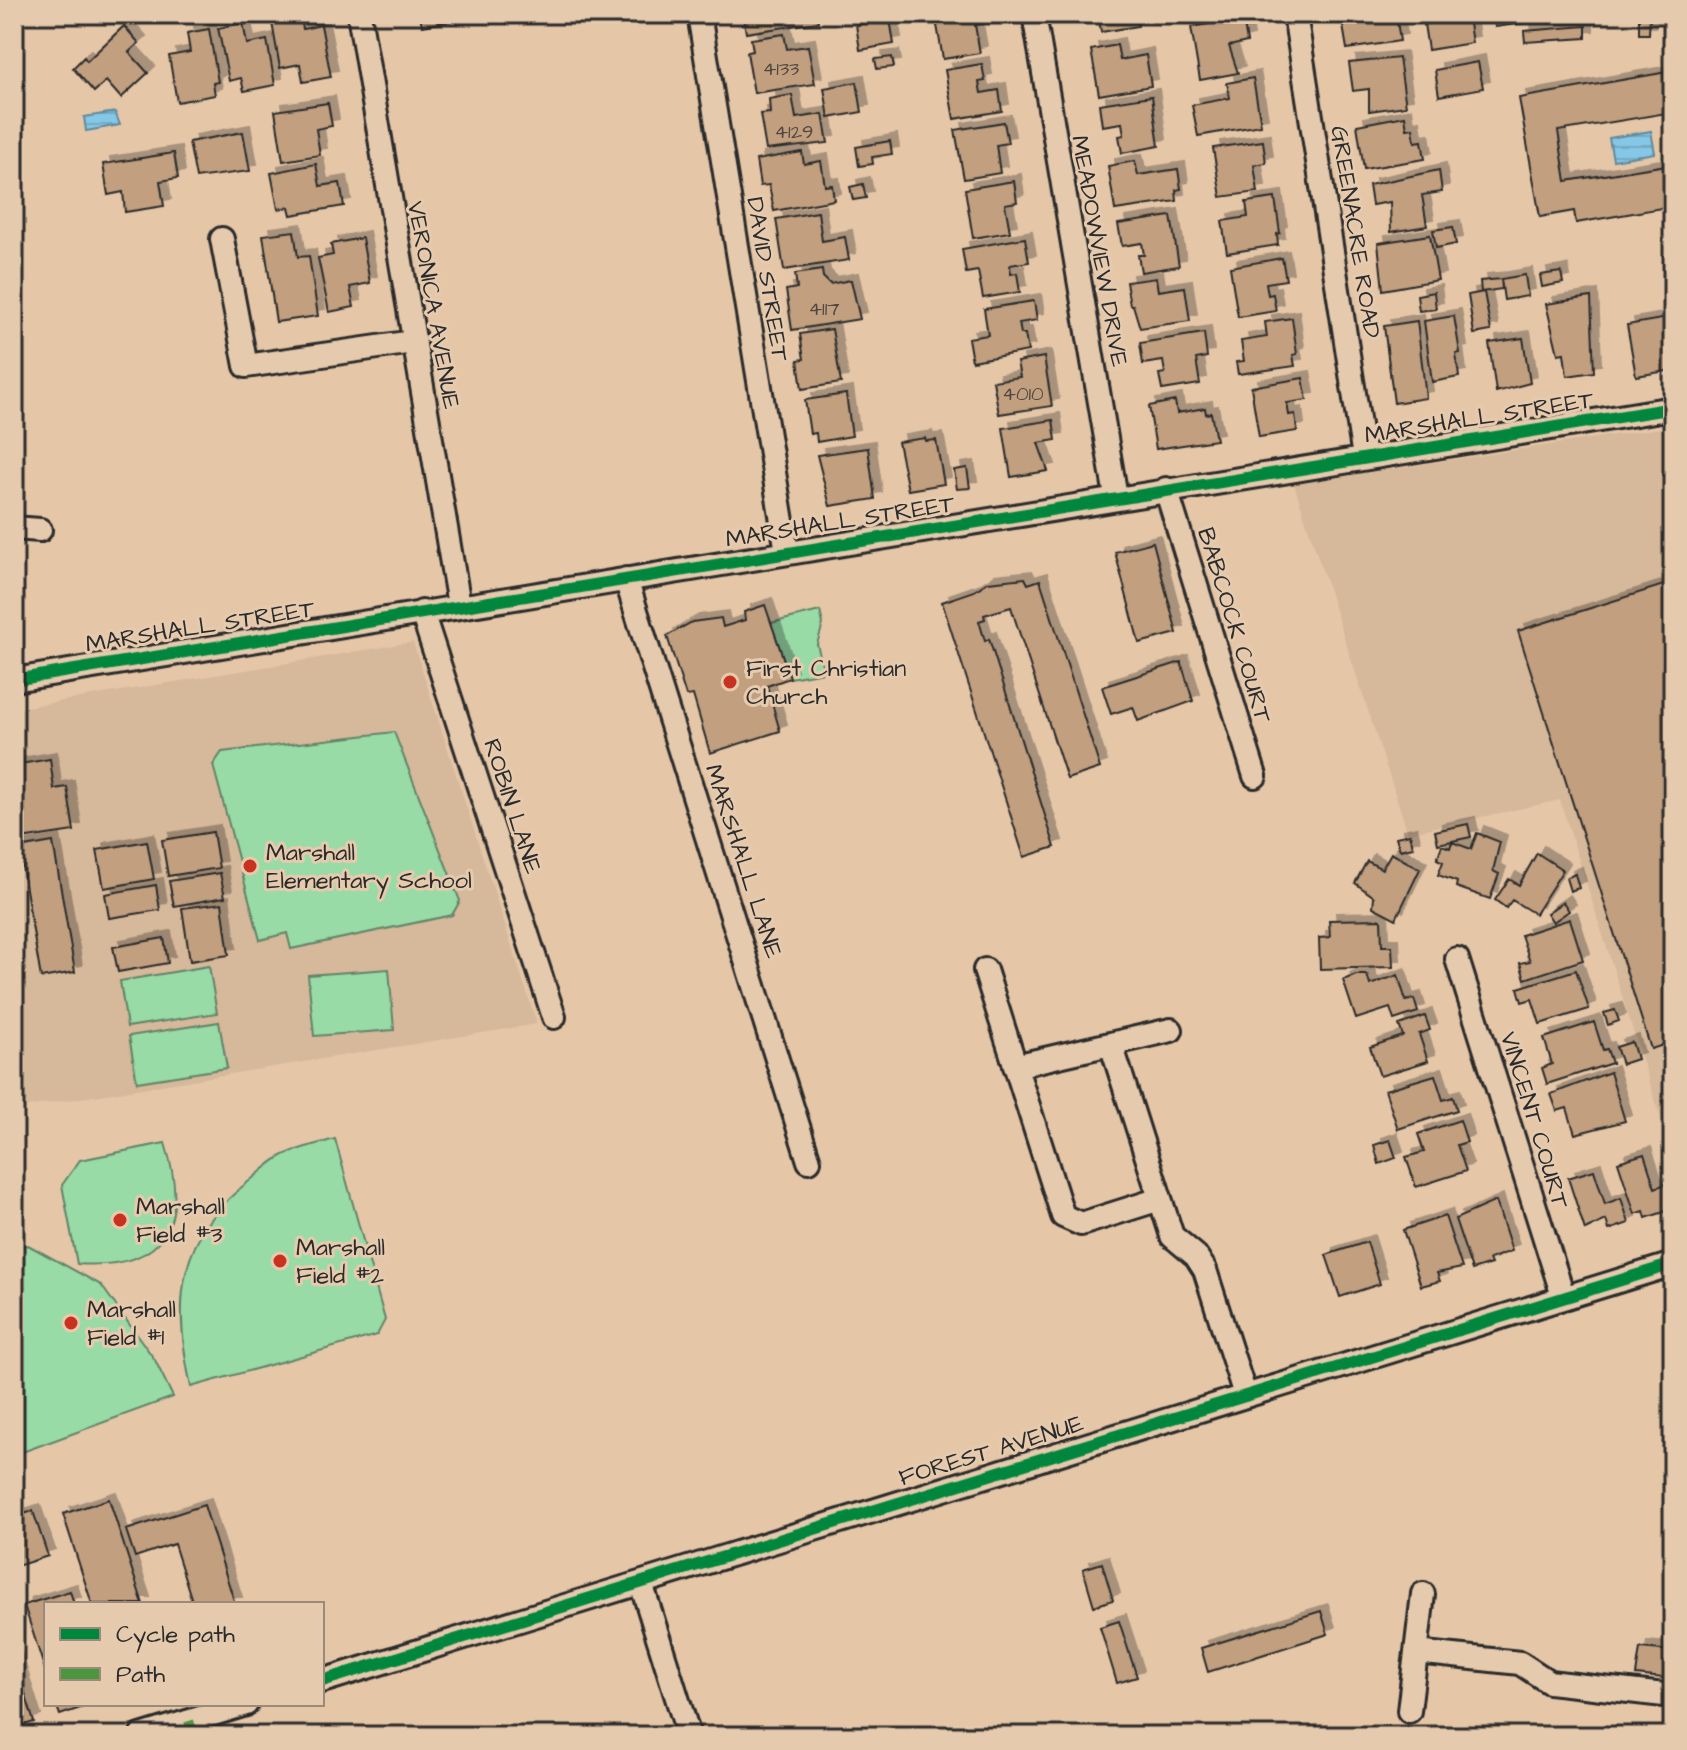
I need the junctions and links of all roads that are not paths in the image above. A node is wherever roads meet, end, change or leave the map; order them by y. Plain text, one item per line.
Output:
1 (359, 14) edge
2 (699, 14) edge
3 (1034, 14) edge
4 (1295, 14) edge
5 (222, 239) dead end
6 (413, 342) junction
7 (1673, 408) edge
8 (1364, 457) junction
9 (1166, 489) junction
10 (1116, 497) junction
11 (14, 528) edge
12 (40, 530) dead end
13 (787, 552) junction
14 (626, 579) junction
15 (459, 605) junction
16 (422, 612) junction
17 (14, 680) edge
18 (1255, 776) dead end
19 (1457, 959) dead end
20 (985, 970) dead end
21 (554, 1017) dead end
22 (1171, 1030) dead end
23 (1111, 1044) junction
24 (1015, 1066) junction
25 (809, 1161) dead end
26 (1160, 1199) junction
27 (1673, 1264) edge
28 (1563, 1296) junction
29 (1245, 1395) junction
30 (641, 1583) junction
31 (1423, 1594) dead end
32 (1416, 1652) junction
33 (324, 1680) edge
34 (1673, 1696) edge
35 (239, 1706) edge
36 (1409, 1711) dead end
37 (141, 1736) edge
38 (689, 1736) edge

1 - 6 street, VERONICA AVENUE
2 - 13 street, DAVID STREET
3 - 10 street, MEADOWVIEW DRIVE
4 - 8 street, GREENACRE ROAD
5 - 6 street
6 - 15 street, VERONICA AVENUE
7 - 8 street, MARSHALL STREET
8 - 9 street, MARSHALL STREET
9 - 10 street, MARSHALL STREET
9 - 18 street, BABCOCK COURT
10 - 13 street, MARSHALL STREET
11 - 12 street
13 - 14 street, MARSHALL STREET
14 - 15 street, MARSHALL STREET
14 - 25 street, MARSHALL LANE
15 - 16 street, MARSHALL STREET
16 - 17 street, MARSHALL STREET
16 - 21 street, ROBIN LANE
19 - 28 street, VINCENT COURT
20 - 24 street
22 - 23 street
23 - 24 street
23 - 26 street
24 - 26 street
26 - 29 street
27 - 28 street, FOREST AVENUE
28 - 29 street, FOREST AVENUE
29 - 30 street, FOREST AVENUE
30 - 33 street, FOREST AVENUE
30 - 38 street
31 - 32 street
32 - 34 street
32 - 36 street
35 - 37 street

